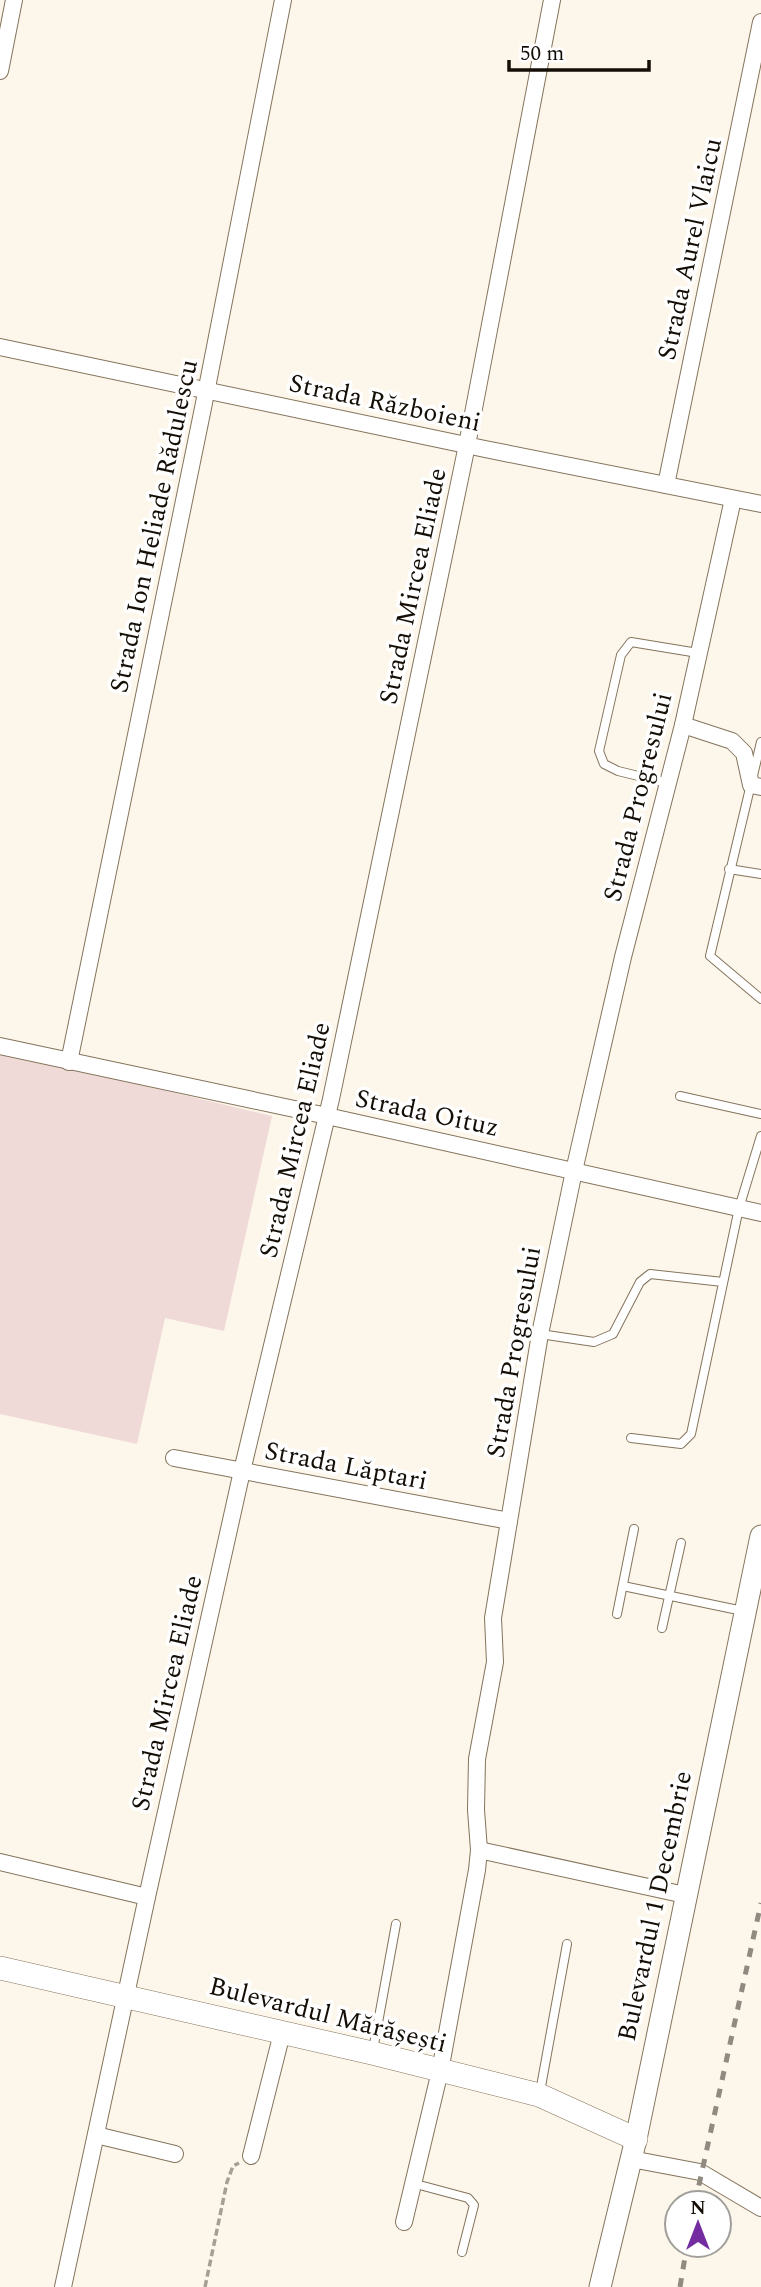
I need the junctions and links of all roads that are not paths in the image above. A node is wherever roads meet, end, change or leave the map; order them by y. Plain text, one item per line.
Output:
1 (14, 0) edge
2 (283, 0) edge
3 (552, 0) edge
4 (761, 22) edge
5 (0, 71) edge
6 (0, 347) edge
7 (207, 390) junction
8 (467, 445) junction
9 (667, 485) junction
10 (733, 499) junction
11 (761, 504) edge
12 (698, 653) junction
13 (682, 725) junction
14 (761, 742) edge
15 (667, 783) junction
16 (756, 786) edge
17 (729, 869) junction
18 (761, 874) edge
19 (761, 999) edge
20 (0, 1046) edge
21 (69, 1062) junction
22 (680, 1096) dead end
23 (761, 1114) edge
24 (327, 1116) junction
25 (761, 1136) edge
26 (574, 1171) junction
27 (739, 1208) junction
28 (761, 1213) edge
29 (723, 1282) junction
30 (540, 1334) junction
31 (631, 1438) dead end
32 (174, 1458) dead end
33 (242, 1471) junction
34 (509, 1521) junction
35 (634, 1529) dead end
36 (761, 1536) edge
37 (681, 1543) dead end
38 (623, 1586) junction
39 (670, 1597) junction
40 (745, 1611) junction
41 (617, 1614) dead end
42 (663, 1628) dead end
43 (479, 1850) junction
44 (0, 1862) edge
45 (685, 1895) junction
46 (147, 1897) junction
47 (396, 1924) dead end
48 (567, 1944) dead end
49 (0, 1968) edge
50 (127, 1996) junction
51 (282, 2033) junction
52 (372, 2053) junction
53 (440, 2071) junction
54 (539, 2095) junction
55 (96, 2136) junction
56 (633, 2149) junction
57 (175, 2154) dead end
58 (251, 2156) road end
59 (412, 2183) junction
60 (761, 2208) edge
61 (404, 2222) dead end
62 (462, 2252) dead end
63 (63, 2287) edge
64 (600, 2287) edge

1 - 5 street
2 - 7 street, Strada Ion Heliade Rădulescu
3 - 8 street, Strada Mircea Eliade
4 - 9 street, Strada Aurel Vlaicu
6 - 7 street, Strada Războieni
7 - 8 street, Strada Războieni
7 - 21 street, Strada Ion Heliade Rădulescu
8 - 9 street, Strada Războieni
8 - 24 street, Strada Mircea Eliade
9 - 10 street, Strada Războieni
10 - 11 street, Strada Războieni
10 - 12 street, Strada Progresului
12 - 13 street, Strada Progresului
12 - 15 lane
13 - 15 street, Strada Progresului
13 - 16 street
14 - 16 lane
15 - 26 street, Strada Progresului
16 - 17 lane
17 - 18 lane
17 - 19 lane
20 - 21 street, Strada Oituz
21 - 24 street, Strada Oituz
22 - 23 lane
24 - 26 street, Strada Oituz
24 - 33 street, Strada Mircea Eliade
25 - 27 lane
26 - 27 street, Strada Oituz
26 - 30 street, Strada Progresului
27 - 28 street, Strada Oituz
27 - 29 lane
29 - 30 lane
29 - 31 lane
30 - 34 street, Strada Progresului
32 - 33 street, Strada Lăptari
33 - 34 street, Strada Lăptari
33 - 46 street, Strada Mircea Eliade
34 - 43 street, Strada Progresului
35 - 38 lane
36 - 40 street, Bulevardul 1 Decembrie
37 - 39 lane
38 - 39 lane
38 - 41 lane
39 - 40 lane
39 - 42 lane
40 - 45 street, Bulevardul 1 Decembrie
43 - 45 street
43 - 53 street, Strada Progresului
44 - 46 street
45 - 56 street, Bulevardul 1 Decembrie
46 - 50 street, Strada Mircea Eliade
47 - 52 lane
48 - 54 lane
49 - 50 main road, Bulevardul Mărășești
50 - 51 main road, Bulevardul Mărășești
50 - 55 street, Strada Mircea Eliade
51 - 52 main road, Bulevardul Mărășești
51 - 58 street
52 - 53 main road, Bulevardul Mărășești
53 - 54 main road, Bulevardul Mărășești
53 - 59 street, Strada Progresului
54 - 56 main road, Bulevardul Mărășești
55 - 57 street
55 - 63 street, Strada Mircea Eliade
56 - 60 street
56 - 64 street, Bulevardul 1 Decembrie
59 - 61 street, Strada Progresului
59 - 62 lane

